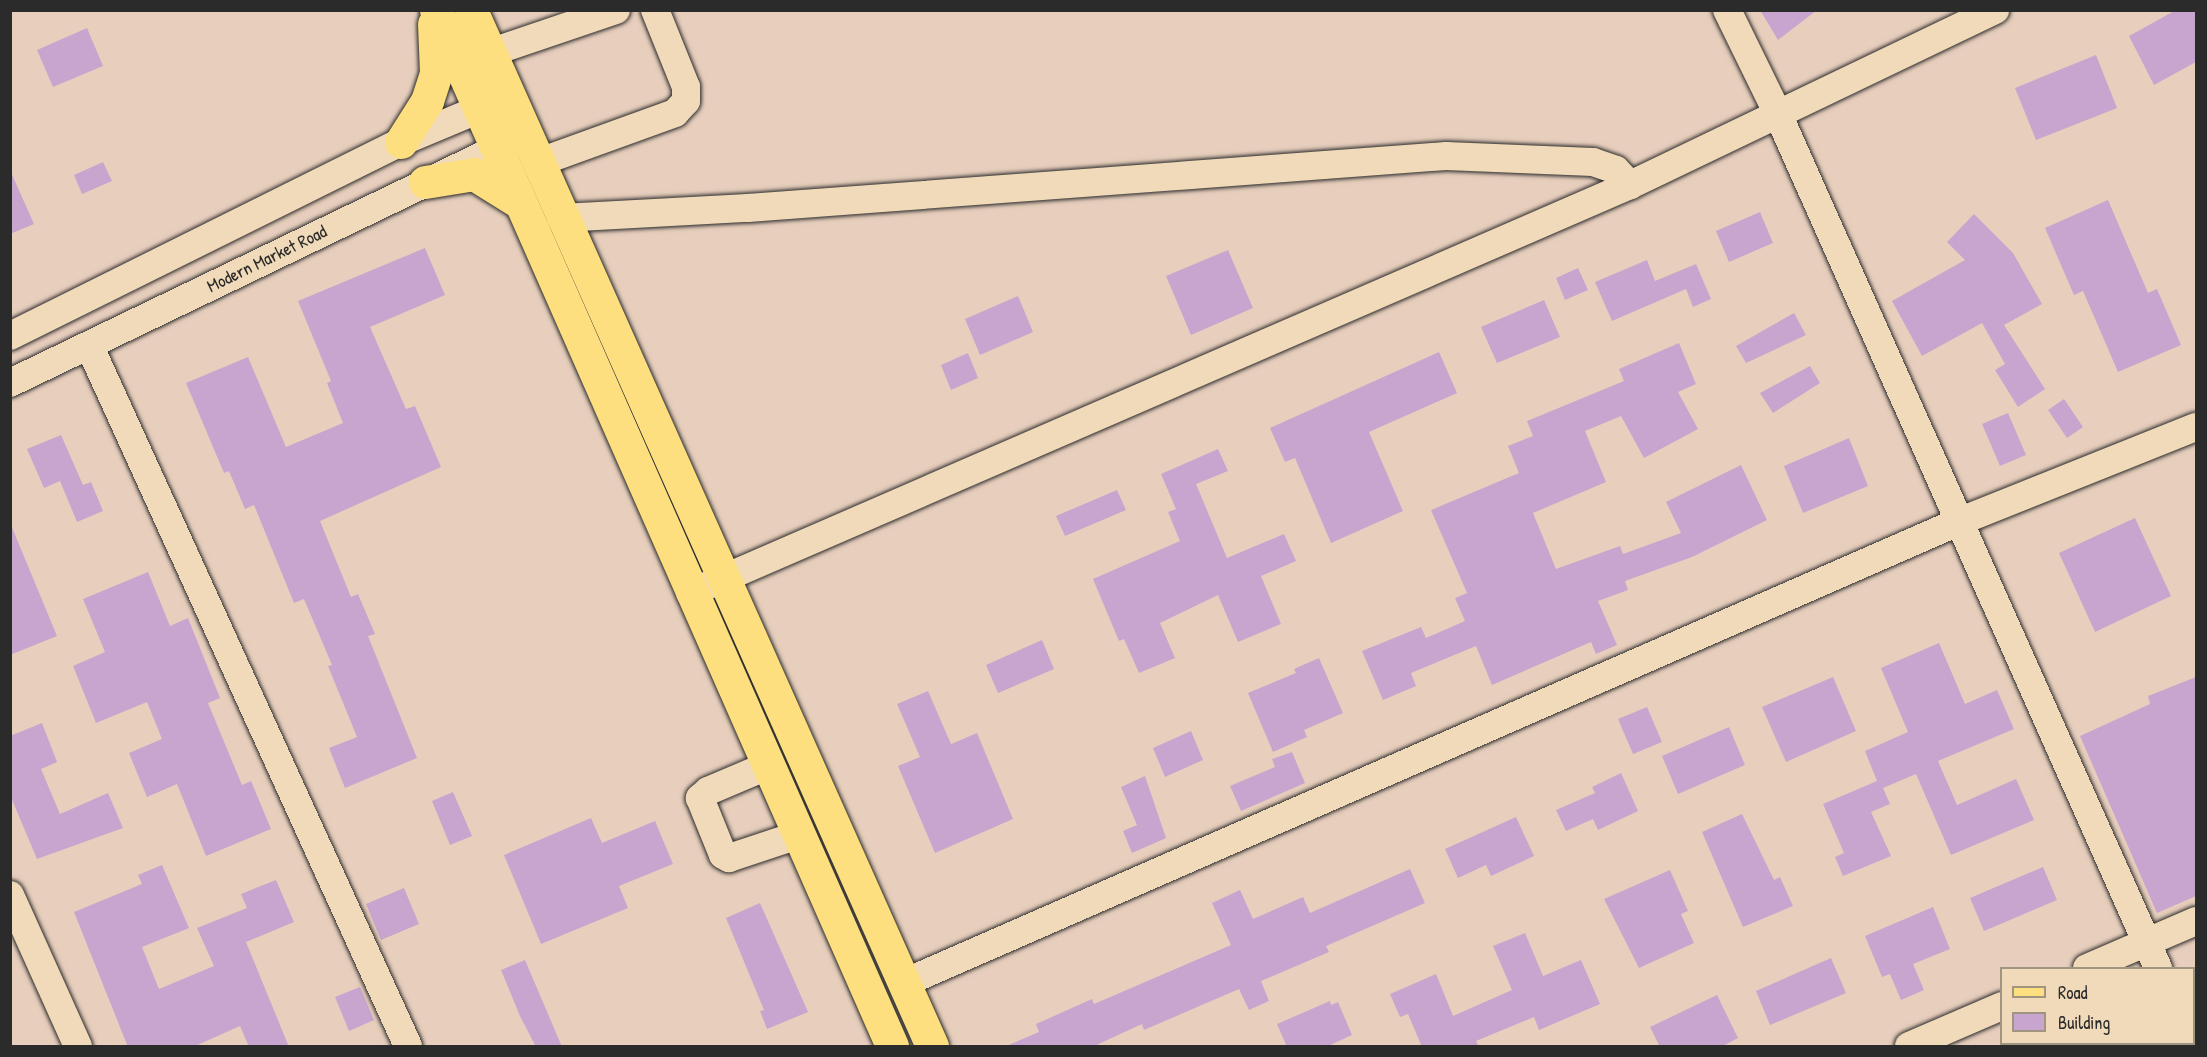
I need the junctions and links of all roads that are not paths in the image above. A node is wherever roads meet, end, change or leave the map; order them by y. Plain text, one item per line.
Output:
1 (434, 10) edge
2 (471, 10) edge
3 (616, 10) edge
4 (655, 10) edge
5 (1727, 10) edge
6 (1995, 10) edge
7 (489, 52) junction
8 (508, 97) junction
9 (477, 109) junction
10 (1778, 114) junction
11 (401, 142) junction
12 (518, 149) junction
13 (425, 182) junction
14 (1630, 185) junction
15 (519, 202) junction
16 (561, 218) junction
17 (10, 336) edge
18 (89, 345) junction
19 (12, 379) edge
20 (2196, 427) edge
21 (1958, 522) junction
22 (725, 579) junction
23 (690, 593) junction
24 (767, 766) junction
25 (798, 835) junction
26 (10, 895) edge
27 (2196, 921) edge
28 (2146, 942) junction
29 (2090, 967) edge
30 (2157, 967) edge
31 (904, 982) junction
32 (2000, 1006) edge
33 (78, 1047) edge
34 (408, 1047) edge
35 (892, 1047) edge
36 (932, 1047) edge
37 (1909, 1047) edge

1 - 9 main road
1 - 11 main road
2 - 7 main road
3 - 7 street
4 - 12 street, Modern Market Road
5 - 10 street
6 - 10 street
7 - 8 main road
8 - 9 street
8 - 12 main road
9 - 11 street
9 - 12 main road
10 - 14 street
10 - 21 street
11 - 17 street
12 - 13 street, Modern Market Road
12 - 15 main road
12 - 16 main road
13 - 15 main road
13 - 18 street, Modern Market Road
14 - 16 street
14 - 22 street
15 - 23 main road
16 - 22 main road
18 - 19 street, Modern Market Road
18 - 34 street
20 - 21 street
21 - 28 street
21 - 31 street
22 - 23 street
22 - 31 main road
23 - 24 main road
24 - 25 main road
24 - 25 street
25 - 35 main road
26 - 33 street
27 - 28 street
28 - 29 street
28 - 30 street
31 - 36 main road
32 - 37 street

